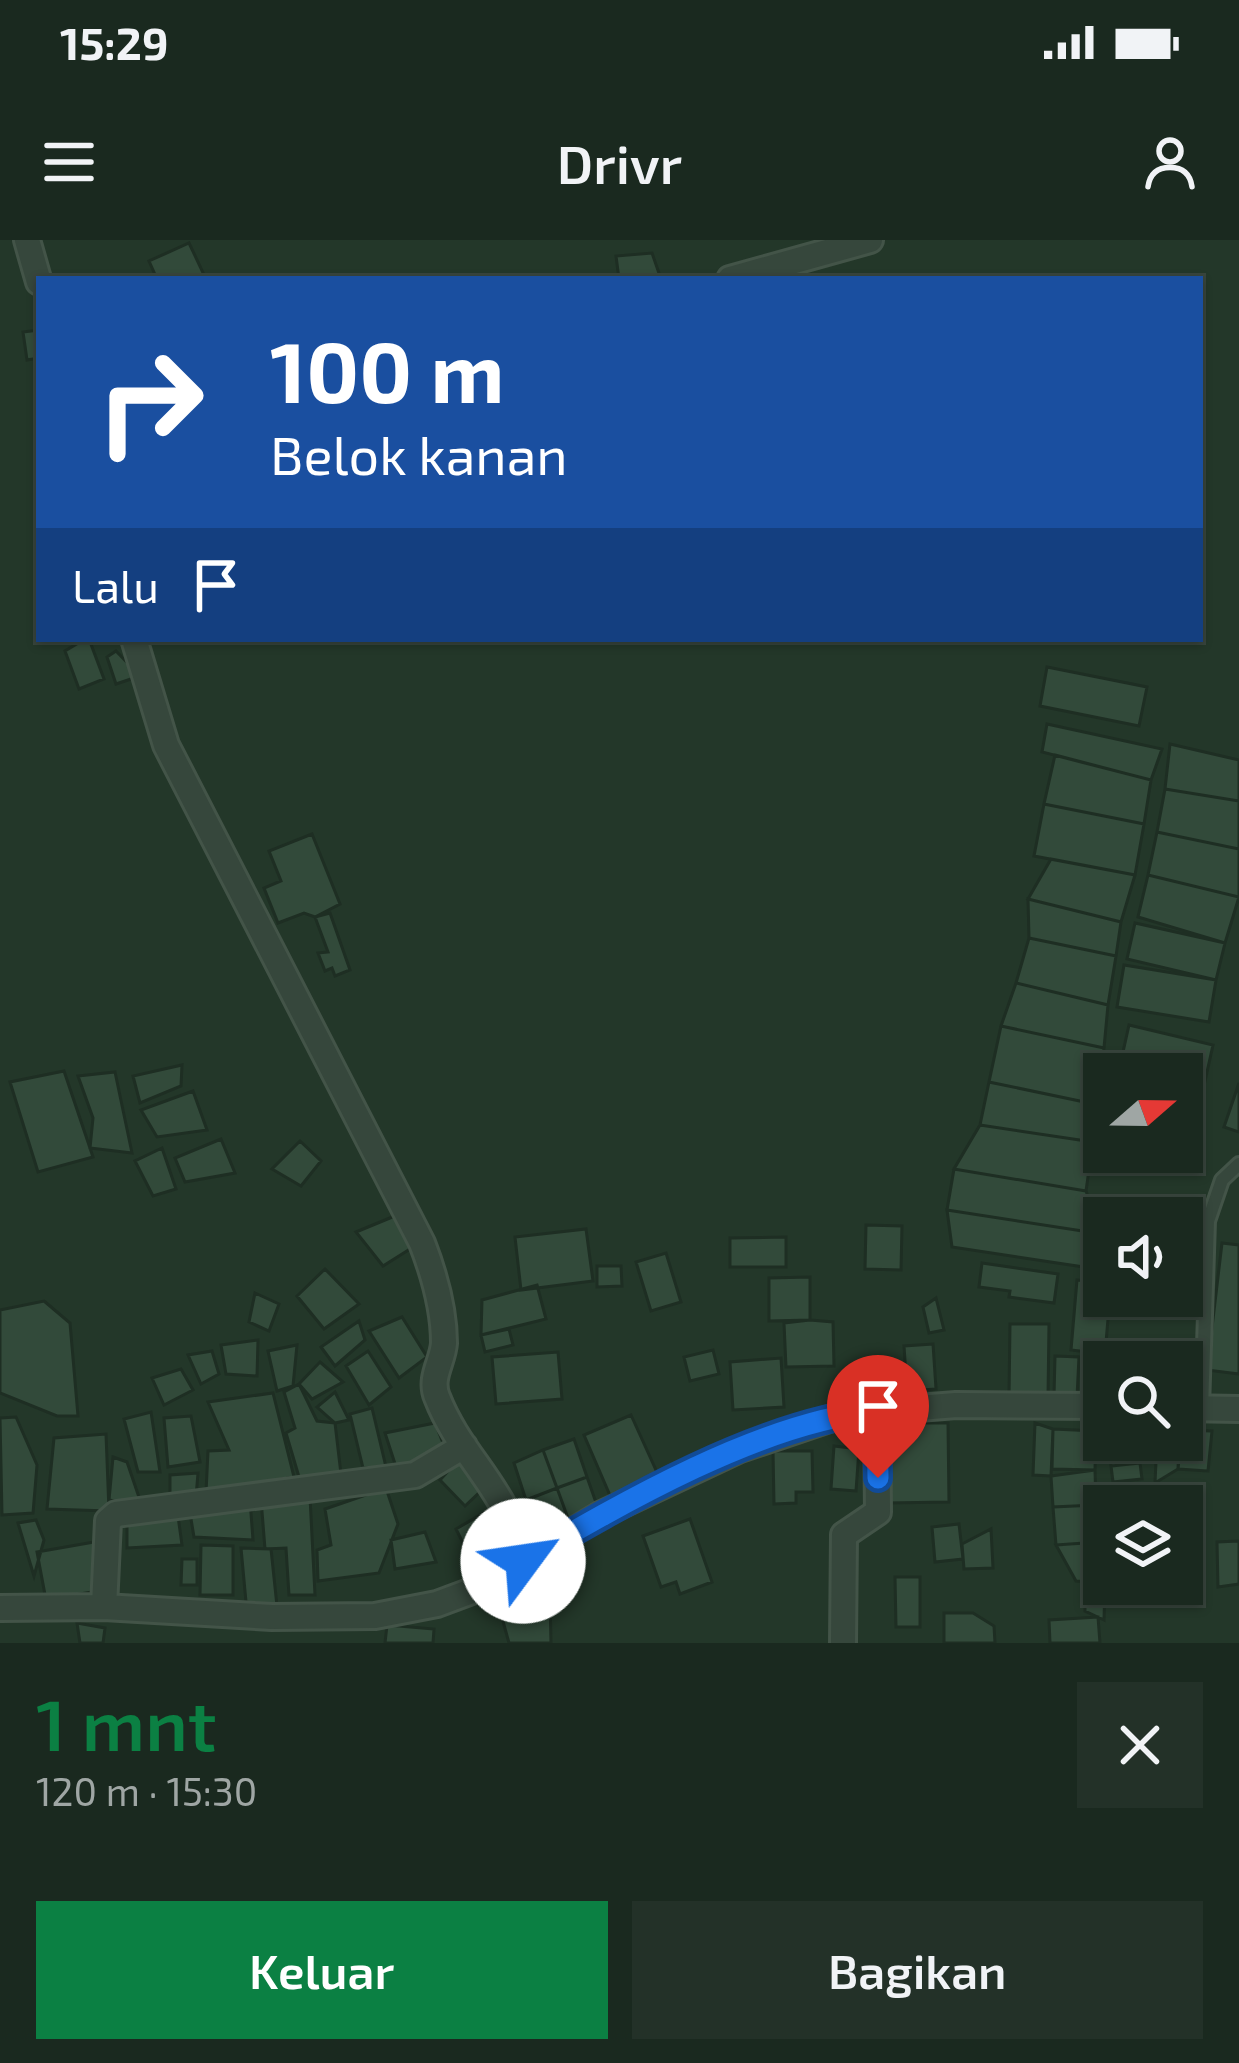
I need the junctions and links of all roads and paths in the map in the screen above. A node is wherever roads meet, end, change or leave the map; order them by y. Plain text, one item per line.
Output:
1 (27, 240) edge
2 (870, 240) edge
3 (37, 276) edge
4 (741, 276) edge
5 (135, 642) edge
6 (1239, 1164) edge
7 (1198, 1341) edge
8 (1083, 1406) edge
9 (1203, 1408) edge
10 (1239, 1409) edge
11 (877, 1411) junction
12 (464, 1446) junction
13 (523, 1561) junction
14 (104, 1607) junction
15 (0, 1608) edge
16 (843, 1643) edge

1 - 3 street
2 - 4 street
5 - 12 street
6 - 7 lane
8 - 11 street
9 - 10 street
11 - 13 street
11 - 16 street
12 - 13 street
12 - 14 street
13 - 14 street
14 - 15 street

